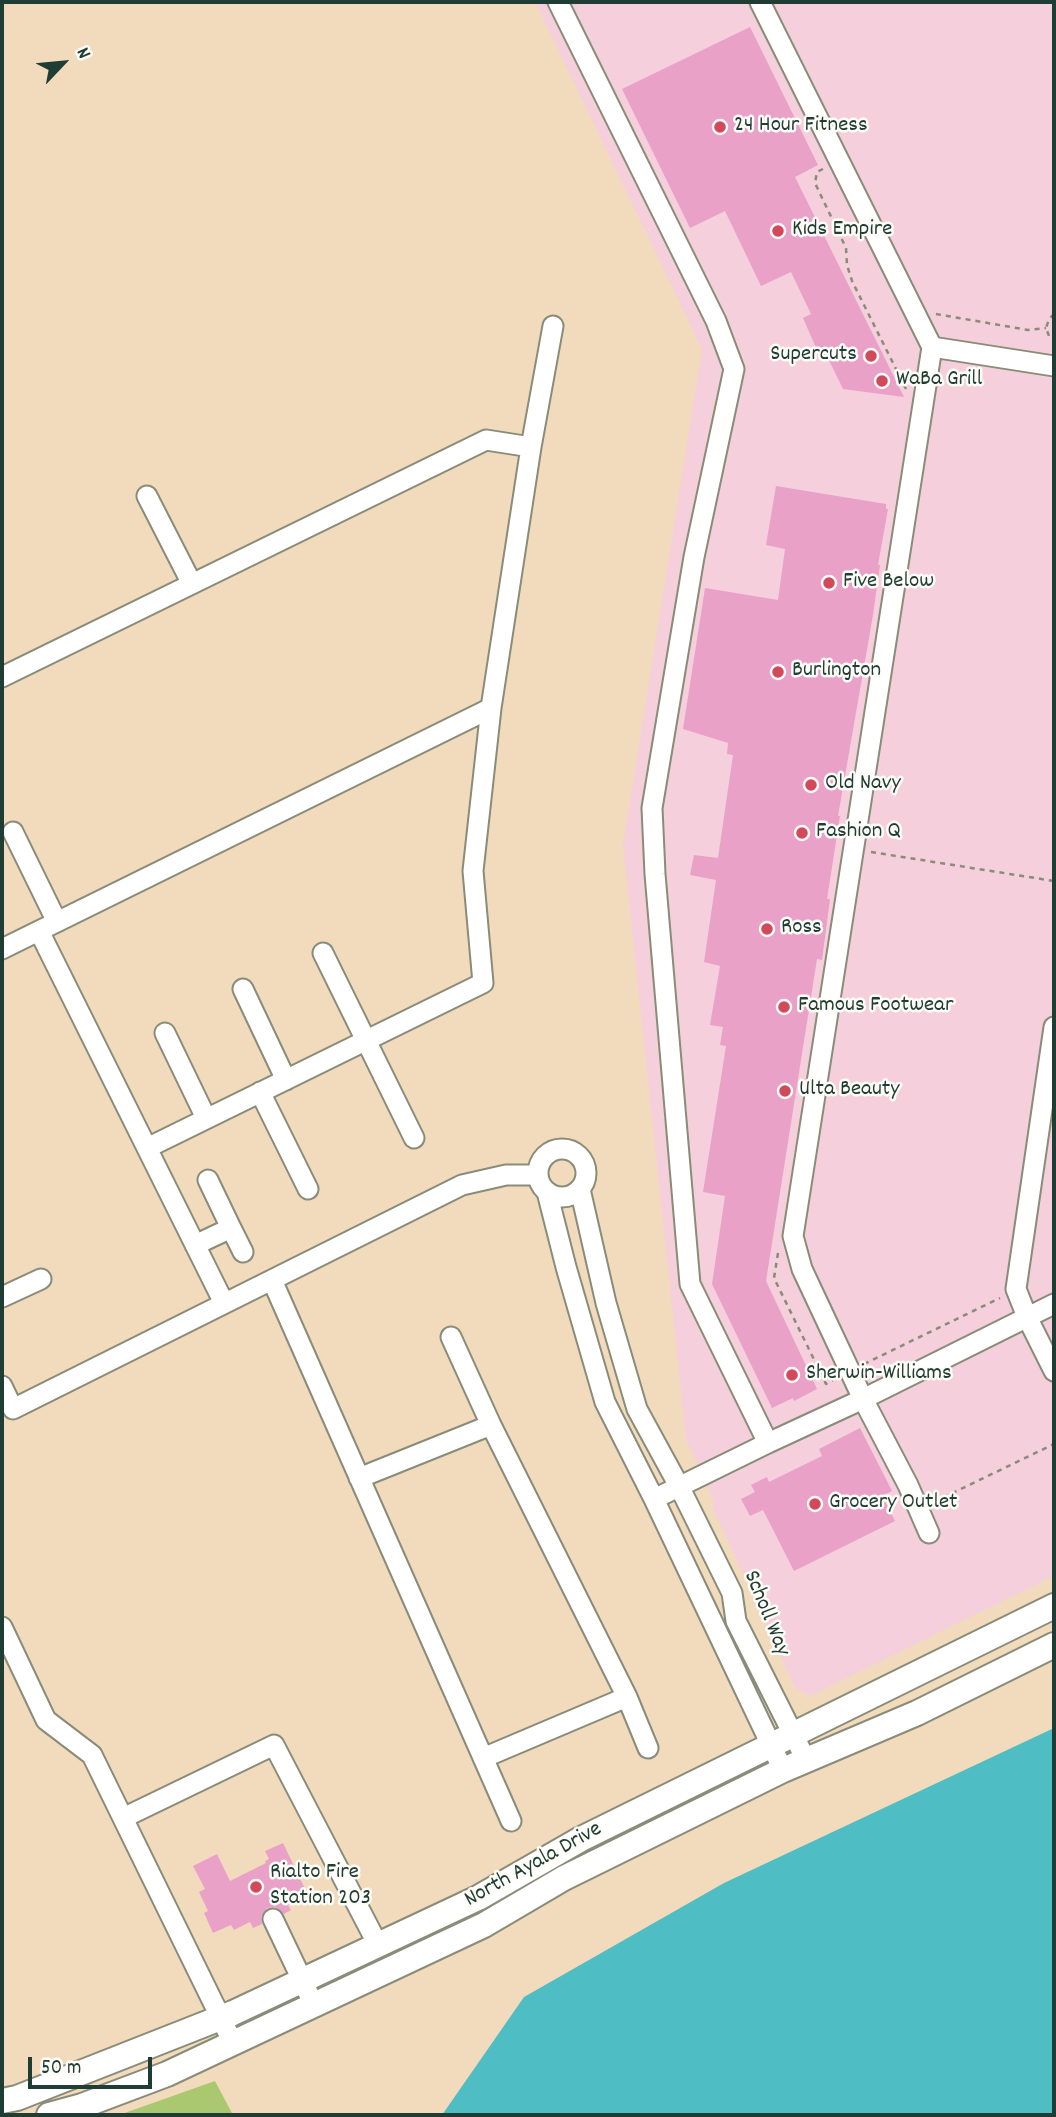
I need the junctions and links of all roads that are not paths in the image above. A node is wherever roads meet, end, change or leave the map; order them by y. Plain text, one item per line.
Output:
1 (558, 2) edge
2 (760, 2) edge
3 (553, 326) dead end
4 (932, 347) junction
5 (1054, 366) edge
6 (531, 447) junction
7 (147, 496) dead end
8 (192, 584) junction
9 (2, 677) edge
10 (491, 708) junction
11 (13, 832) dead end
12 (57, 922) junction
13 (39, 931) junction
14 (2, 948) edge
15 (323, 953) dead end
16 (243, 989) dead end
17 (1054, 1027) edge
18 (165, 1033) dead end
19 (366, 1041) junction
20 (286, 1080) junction
21 (260, 1092) junction
22 (206, 1118) junction
23 (414, 1139) dead end
24 (147, 1148) junction
25 (208, 1180) dead end
26 (543, 1184) junction
27 (308, 1189) dead end
28 (580, 1189) junction
29 (231, 1228) junction
30 (195, 1245) junction
31 (243, 1252) dead end
32 (596, 1261) junction
33 (566, 1267) junction
34 (41, 1279) dead end
35 (272, 1280) junction
36 (2, 1297) edge
37 (224, 1303) junction
38 (1054, 1304) edge
39 (1027, 1317) junction
40 (452, 1337) dead end
41 (1054, 1371) edge
42 (2, 1386) edge
43 (863, 1399) junction
44 (491, 1425) junction
45 (768, 1443) junction
46 (359, 1478) junction
47 (680, 1486) junction
48 (654, 1499) junction
49 (929, 1534) dead end
50 (1054, 1605) edge
51 (2, 1627) edge
52 (1054, 1645) edge
53 (628, 1697) junction
54 (782, 1738) junction
55 (649, 1748) dead end
56 (483, 1758) junction
57 (806, 1760) junction
58 (783, 1770) junction
59 (122, 1818) junction
60 (511, 1821) dead end
61 (273, 1919) dead end
62 (378, 1945) junction
63 (302, 1981) junction
64 (314, 2005) junction
65 (220, 2018) junction
66 (233, 2043) junction
67 (2, 2101) edge
68 (49, 2115) edge

1 - 45 street
2 - 4 street
3 - 6 street
4 - 5 street
4 - 43 street
6 - 8 street
6 - 10 street
7 - 8 street
8 - 9 street
10 - 12 street
10 - 19 street
11 - 12 street
12 - 13 street
13 - 14 street
13 - 24 street
15 - 19 street
16 - 20 street
17 - 39 street
18 - 22 street
19 - 20 street
19 - 23 street
20 - 21 street
21 - 22 street
21 - 27 street
22 - 24 street
24 - 30 street
25 - 29 street
26 - 28 street
26 - 28 street
26 - 33 street, Scholl Way
26 - 35 street
28 - 32 street, Scholl Way
29 - 30 street
29 - 31 street
30 - 37 street
32 - 33 street
32 - 47 street, Scholl Way
33 - 48 street, Scholl Way
34 - 36 street
35 - 37 street
35 - 46 street
37 - 42 street
38 - 39 street
39 - 41 street
39 - 43 street
40 - 44 street
43 - 45 street
43 - 49 street
44 - 46 street
44 - 53 street
45 - 47 street
46 - 56 street
47 - 48 street
47 - 54 street, Scholl Way
48 - 54 street, Scholl Way
50 - 54 main road, North Ayala Drive
51 - 59 street
52 - 57 main road, North Ayala Drive
53 - 55 street
53 - 56 street
54 - 57 street, Scholl Way
54 - 58 street, Scholl Way
54 - 62 main road, North Ayala Drive
56 - 60 street
57 - 58 main road, North Ayala Drive
58 - 64 main road, North Ayala Drive
59 - 62 street
59 - 65 street
61 - 63 street
62 - 63 main road, North Ayala Drive
63 - 64 street
63 - 65 main road, North Ayala Drive
64 - 66 main road, North Ayala Drive
65 - 66 street
65 - 67 main road, North Ayala Drive
66 - 68 main road, North Ayala Drive

